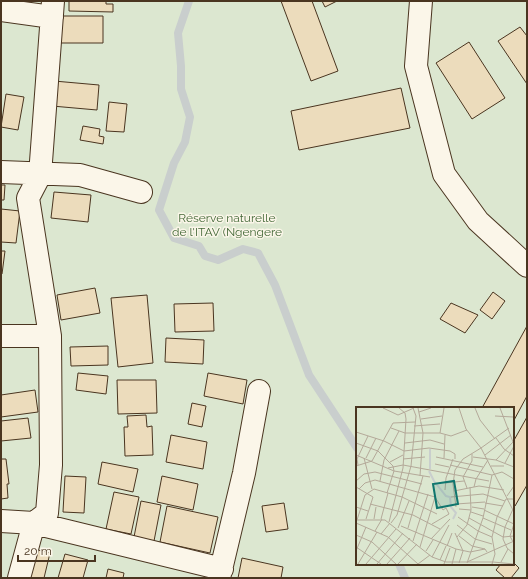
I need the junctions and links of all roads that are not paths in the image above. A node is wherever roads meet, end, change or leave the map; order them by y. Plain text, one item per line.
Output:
1 (421, 1) edge
2 (53, 9) edge
3 (1, 10) edge
4 (1, 172) edge
5 (40, 175) junction
6 (141, 192) dead end
7 (525, 261) edge
8 (1, 336) edge
9 (50, 336) junction
10 (259, 391) dead end
11 (1, 521) edge
12 (34, 523) junction
13 (221, 573) edge
14 (19, 578) edge

1 - 7 street
2 - 3 street
2 - 5 street
4 - 5 street
5 - 6 street
5 - 9 street
8 - 9 street
9 - 12 street
10 - 13 street
11 - 12 street
12 - 13 street
12 - 14 street

